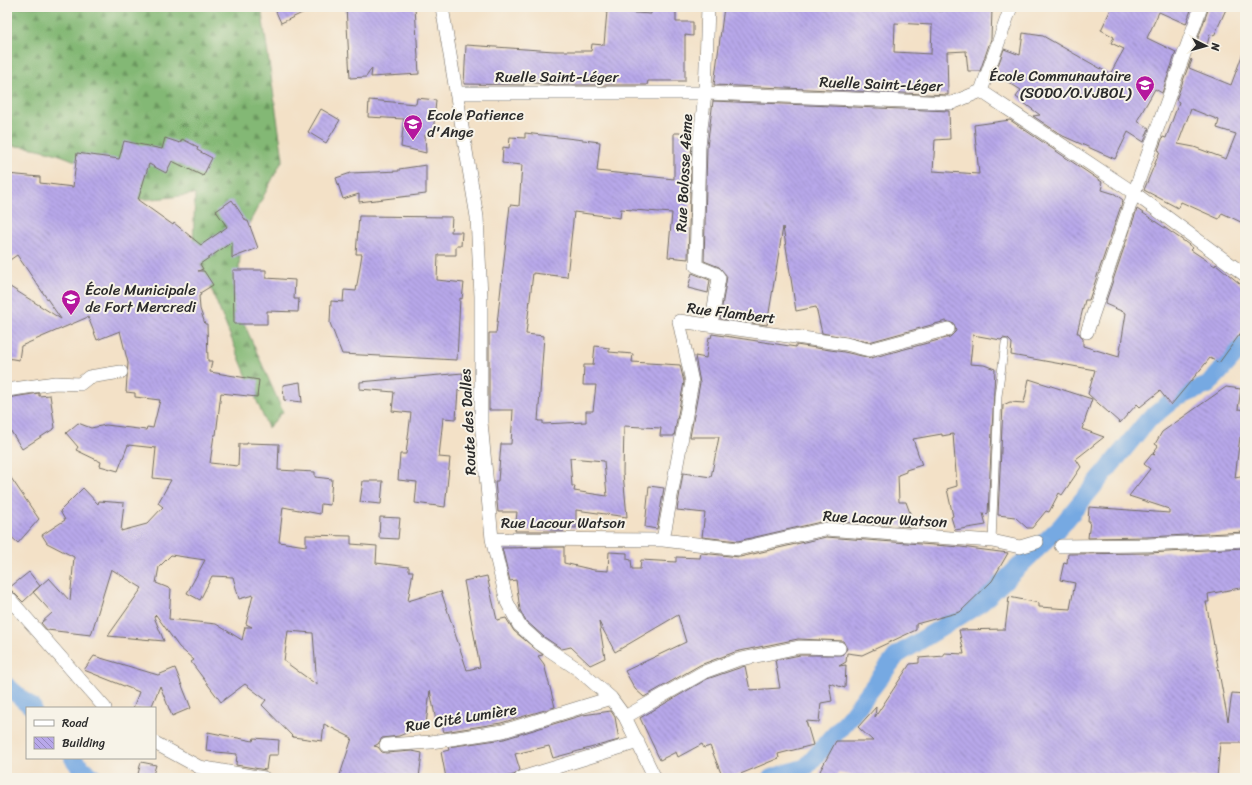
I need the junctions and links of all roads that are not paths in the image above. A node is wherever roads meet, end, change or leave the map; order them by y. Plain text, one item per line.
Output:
1 (442, 7) edge
2 (708, 7) edge
3 (1011, 7) edge
4 (1201, 7) edge
5 (981, 91) junction
6 (456, 93) junction
7 (705, 93) junction
8 (1134, 193) junction
9 (1245, 275) edge
10 (710, 325) junction
11 (948, 329) dead end
12 (1087, 332) dead end
13 (1005, 343) dead end
14 (121, 372) dead end
15 (7, 390) edge
16 (492, 539) junction
17 (664, 540) junction
18 (992, 540) junction
19 (1245, 540) edge
20 (1037, 542) dead end
21 (1061, 546) dead end
22 (7, 596) edge
23 (839, 648) dead end
24 (611, 698) junction
25 (104, 707) edge
26 (625, 717) junction
27 (638, 742) junction
28 (156, 744) edge
29 (386, 745) dead end
30 (264, 778) edge
31 (521, 778) edge
32 (656, 778) edge

1 - 6 street, Route des Dalles
2 - 7 street, Rue Bolosse 4ème
3 - 5 street
4 - 8 street
5 - 7 street, Ruelle Saint-Léger
5 - 8 street
6 - 7 street, Ruelle Saint-Léger
6 - 16 street, Route des Dalles
7 - 10 street, Rue Bolosse 4ème
8 - 9 street
8 - 12 street
10 - 11 street, Rue Flambert
10 - 17 street, Rue Flambert
13 - 18 lane
14 - 15 street
16 - 17 street, Rue Lacour Watson
16 - 24 street, Route des Dalles
17 - 18 street, Rue Lacour Watson
18 - 20 street, Rue Lacour Watson
19 - 21 street
22 - 25 street
23 - 26 street
24 - 26 street, Route des Dalles
24 - 29 street, Rue Cité Lumière
26 - 27 street, Route des Dalles
27 - 31 street
27 - 32 street, Route des Dalles
28 - 30 street

